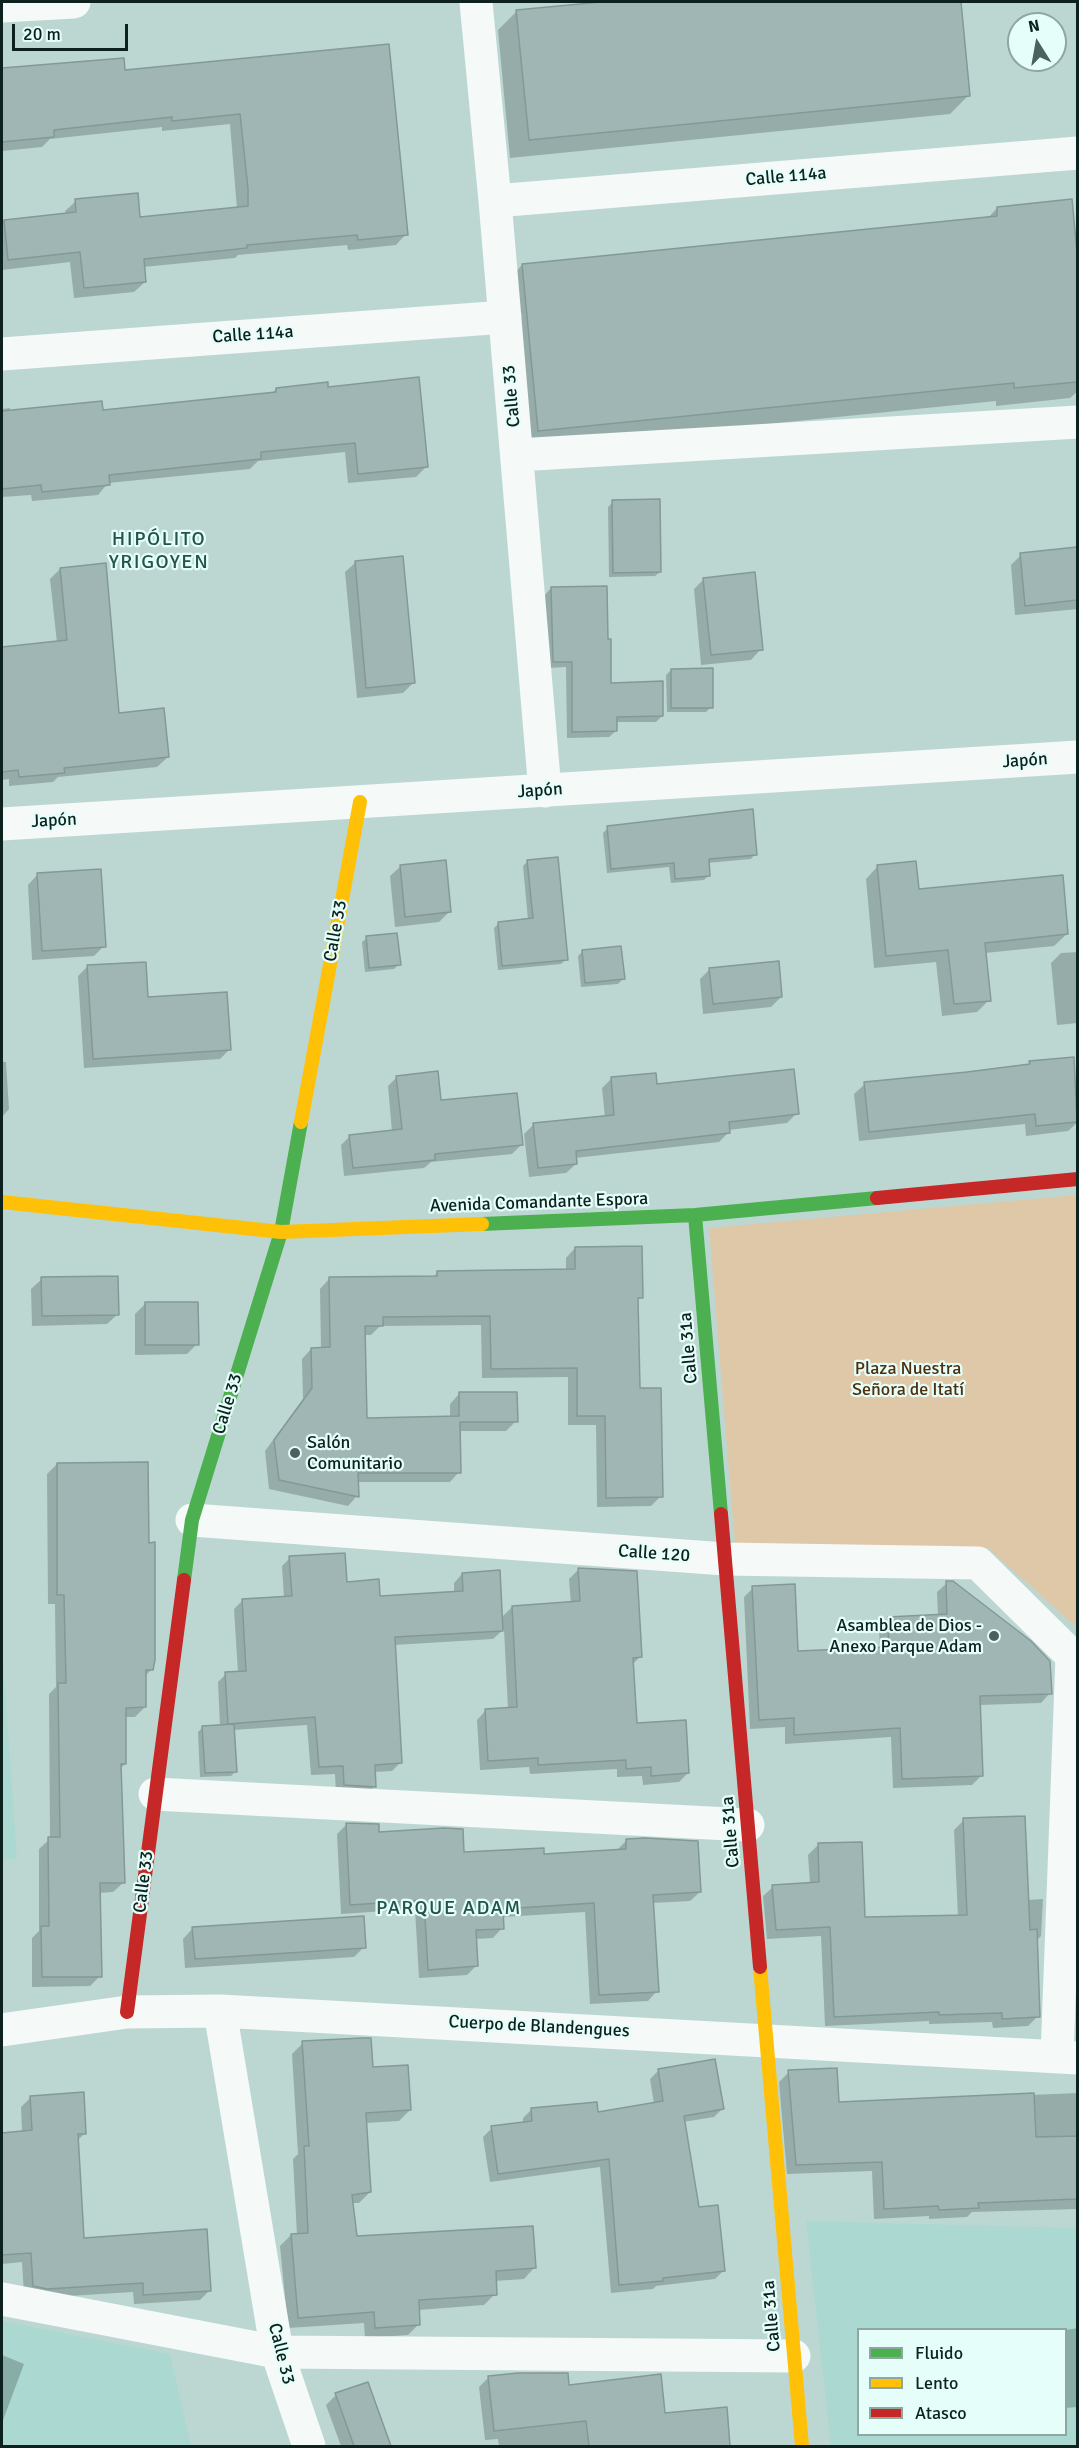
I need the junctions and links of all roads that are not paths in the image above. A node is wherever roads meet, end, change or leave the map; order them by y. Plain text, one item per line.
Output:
1 (74, 2) edge
2 (476, 2) edge
3 (2, 6) edge
4 (1077, 153) edge
5 (495, 201) junction
6 (505, 317) junction
7 (2, 354) edge
8 (1077, 422) edge
9 (517, 455) junction
10 (1077, 757) edge
11 (545, 790) junction
12 (360, 802) junction
13 (2, 824) edge
14 (1077, 1179) edge
15 (2, 1202) edge
16 (695, 1215) junction
17 (281, 1232) junction
18 (192, 1520) junction
19 (725, 1559) junction
20 (1075, 1656) edge
21 (155, 1794) junction
22 (748, 1825) junction
23 (220, 2011) junction
24 (127, 2012) junction
25 (2, 2030) edge
26 (767, 2039) junction
27 (1067, 2057) edge
28 (2, 2299) edge
29 (277, 2352) junction
30 (794, 2356) junction
31 (309, 2446) edge
32 (802, 2446) edge

1 - 3 street
2 - 5 street, Calle 33
4 - 5 street, Calle 114a
5 - 6 street, Calle 33
6 - 7 street, Calle 114a
6 - 9 street, Calle 33
8 - 9 street
9 - 11 street, Calle 33
10 - 11 street, Japón
11 - 12 street, Japón
12 - 13 street, Japón
12 - 17 street, Calle 33
14 - 16 street, Avenida Comandante Espora
15 - 17 street, Avenida Comandante Espora
16 - 17 street, Avenida Comandante Espora
16 - 19 street, Calle 31a
17 - 18 street, Calle 33
18 - 19 street, Calle 120
18 - 21 street, Calle 33
19 - 20 street, Calle 120
19 - 22 street, Calle 31a
20 - 27 street
21 - 22 street
21 - 24 street, Calle 33
22 - 26 street, Calle 31a
23 - 24 street, Cuerpo de Blandengues
23 - 26 street, Cuerpo de Blandengues
23 - 29 street, Calle 33
24 - 25 street, Cuerpo de Blandengues
26 - 27 street, Cuerpo de Blandengues
26 - 30 street, Calle 31a
28 - 29 street
29 - 30 street
29 - 31 street, Calle 33
30 - 32 street, Calle 31a

